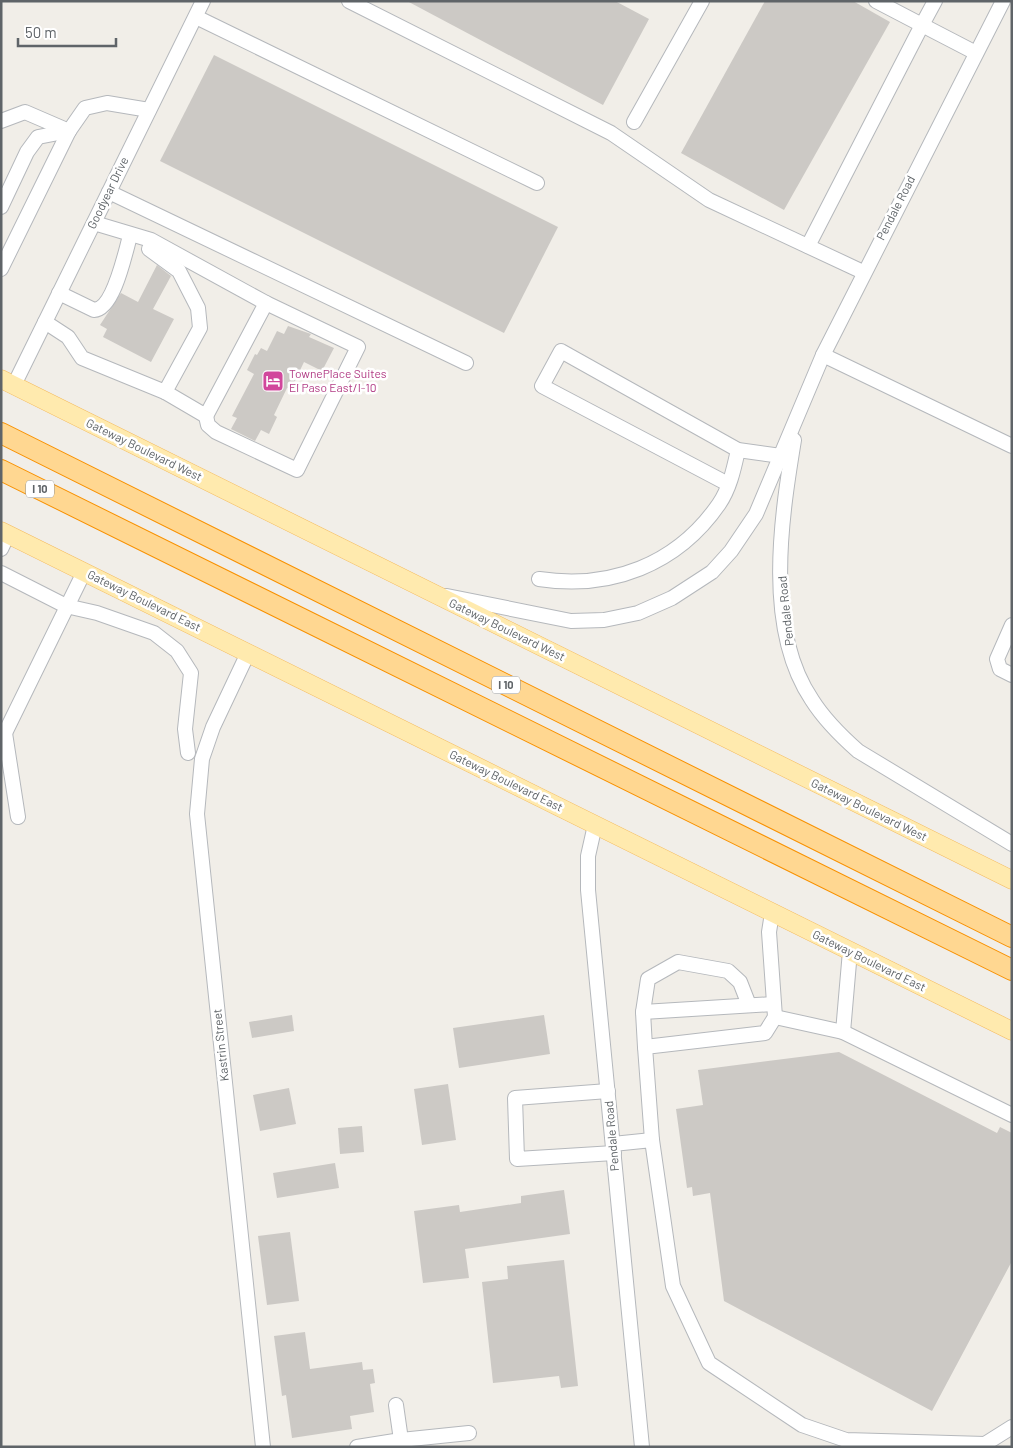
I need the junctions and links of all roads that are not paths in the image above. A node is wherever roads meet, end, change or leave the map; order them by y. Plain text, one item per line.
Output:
1 (203, 1) edge
2 (349, 1) edge
3 (702, 1) edge
4 (876, 1) edge
5 (935, 1) edge
6 (1003, 1) edge
7 (196, 17) junction
8 (922, 25) junction
9 (976, 53) junction
10 (149, 110) junction
11 (1, 121) edge
12 (634, 122) dead end
13 (69, 131) junction
14 (537, 183) dead end
15 (109, 192) junction
16 (1, 207) edge
17 (94, 223) junction
18 (130, 236) junction
19 (808, 246) junction
20 (1, 269) edge
21 (863, 272) junction
22 (60, 293) junction
23 (266, 303) junction
24 (45, 322) junction
25 (823, 355) junction
26 (466, 363) dead end
27 (8, 382) edge
28 (165, 392) junction
29 (206, 416) junction
30 (798, 419) junction
31 (1, 433) edge
32 (1012, 446) edge
33 (738, 450) junction
34 (781, 456) junction
35 (1, 470) edge
36 (728, 484) junction
37 (4, 538) edge
38 (84, 572) junction
39 (1, 573) edge
40 (539, 579) dead end
41 (432, 593) junction
42 (66, 606) junction
43 (1012, 625) edge
44 (248, 653) junction
45 (1012, 675) edge
46 (3, 732) edge
47 (188, 753) dead end
48 (18, 817) dead end
49 (595, 825) junction
50 (1012, 844) edge
51 (1012, 880) edge
52 (772, 912) junction
53 (1012, 936) edge
54 (850, 951) junction
55 (1012, 970) edge
56 (749, 1005) junction
57 (774, 1010) junction
58 (643, 1012) junction
59 (1012, 1031) edge
60 (843, 1032) junction
61 (645, 1047) junction
62 (608, 1091) junction
63 (1012, 1115) edge
64 (652, 1140) junction
65 (613, 1148) junction
66 (396, 1405) dead end
67 (1012, 1427) edge
68 (469, 1433) dead end
69 (400, 1440) junction
70 (264, 1447) edge
71 (357, 1447) edge
72 (642, 1447) edge

1 - 7 street, Goodyear Drive
2 - 19 street
3 - 12 street
4 - 8 street
5 - 8 street
6 - 9 street, Pendale Road
7 - 10 street, Goodyear Drive
7 - 14 street
8 - 9 street
8 - 19 street
9 - 21 street, Pendale Road
10 - 13 street
10 - 15 street, Goodyear Drive
11 - 13 street
13 - 16 street
13 - 20 street
15 - 17 street, Goodyear Drive
15 - 26 street
17 - 18 street
17 - 22 street, Goodyear Drive
18 - 22 street
18 - 23 street
18 - 28 street
19 - 21 street
21 - 25 street, Pendale Road
22 - 24 street, Goodyear Drive
23 - 29 street
23 - 29 street
24 - 27 street, Goodyear Drive
24 - 28 street
25 - 30 street, Pendale Road
25 - 32 street
27 - 41 main road, Gateway Boulevard West
28 - 29 street
30 - 34 street, Pendale Road
30 - 50 street, Pendale Road
31 - 53 highway, I 10
33 - 34 street
33 - 36 street
33 - 36 street
34 - 41 street, Pendale Road
35 - 55 highway, I 10
36 - 40 street
37 - 38 main road, Gateway Boulevard East
38 - 42 street
38 - 44 main road, Gateway Boulevard East
39 - 42 street
41 - 51 main road, Gateway Boulevard West
42 - 46 street
42 - 47 street
43 - 45 street
44 - 49 main road, Gateway Boulevard East
44 - 70 street, Kastrin Street
46 - 48 street
49 - 52 main road, Gateway Boulevard East
49 - 62 street, Pendale Road
52 - 54 main road, Gateway Boulevard East
52 - 57 street
54 - 59 main road, Gateway Boulevard East
54 - 60 street
56 - 57 street
56 - 58 street
56 - 58 street
57 - 60 street
57 - 61 street
58 - 61 street
60 - 63 street
61 - 64 street
62 - 65 street, Pendale Road
62 - 65 street
64 - 65 street
64 - 67 street
65 - 72 street, Pendale Road
66 - 69 street
68 - 69 street
69 - 71 street

